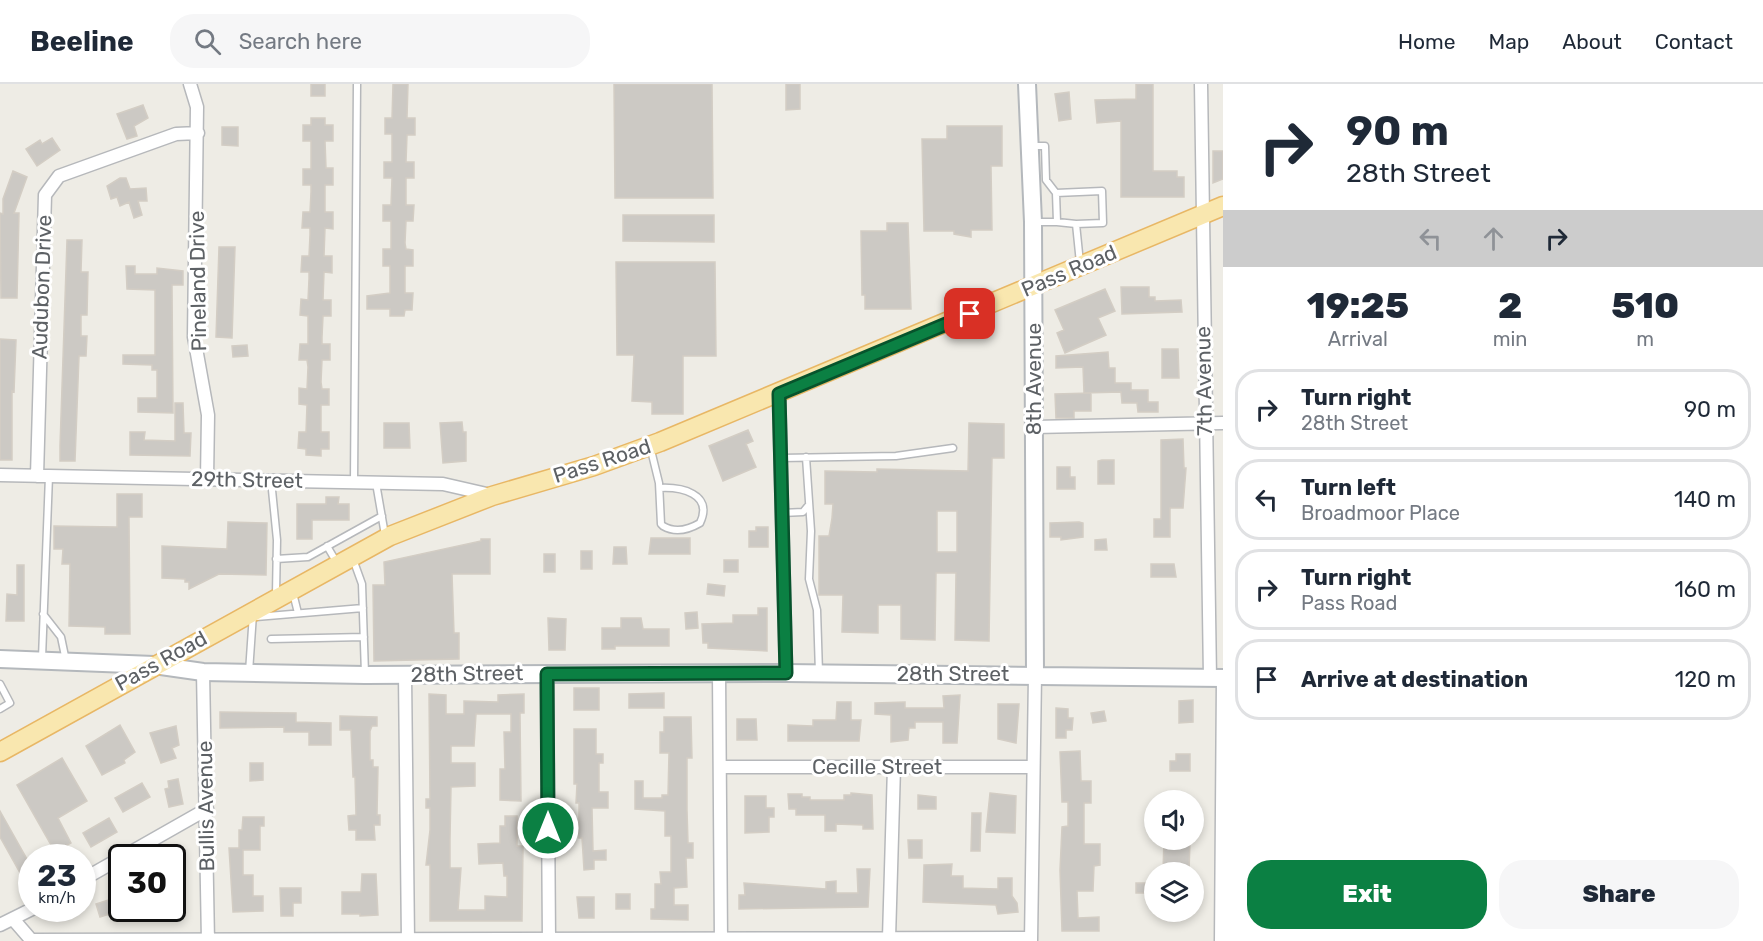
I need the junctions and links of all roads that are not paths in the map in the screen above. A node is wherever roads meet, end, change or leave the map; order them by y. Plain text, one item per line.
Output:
1 (190, 84) edge
2 (357, 84) edge
3 (1027, 84) edge
4 (1201, 84) edge
5 (198, 133) junction
6 (1029, 146) junction
7 (1056, 194) junction
8 (1223, 206) edge
9 (1203, 215) junction
10 (1033, 222) junction
11 (1058, 222) junction
12 (1076, 224) junction
13 (1081, 266) junction
14 (1033, 286) junction
15 (779, 394) junction
16 (1205, 423) junction
17 (1223, 423) edge
18 (1034, 428) junction
19 (650, 446) junction
20 (953, 448) dead end
21 (806, 457) junction
22 (780, 458) junction
23 (0, 476) edge
24 (43, 476) junction
25 (207, 479) junction
26 (271, 480) junction
27 (354, 482) junction
28 (375, 482) junction
29 (660, 488) junction
30 (492, 496) junction
31 (807, 507) junction
32 (782, 513) junction
33 (382, 516) junction
34 (386, 539) junction
35 (327, 546) junction
36 (276, 559) junction
37 (344, 560) junction
38 (292, 589) junction
39 (276, 598) junction
40 (363, 608) junction
41 (298, 613) junction
42 (43, 614) junction
43 (253, 614) junction
44 (364, 637) junction
45 (271, 639) dead end
46 (0, 659) edge
47 (41, 661) junction
48 (66, 662) junction
49 (154, 665) junction
50 (203, 672) junction
51 (249, 672) junction
52 (719, 673) junction
53 (786, 673) junction
54 (547, 674) junction
55 (819, 674) junction
56 (365, 675) junction
57 (405, 675) junction
58 (1035, 675) junction
59 (1218, 678) edge
60 (0, 684) edge
61 (0, 709) edge
62 (0, 752) edge
63 (721, 767) junction
64 (894, 767) junction
65 (1033, 767) junction
66 (207, 809) junction
67 (96, 872) edge
68 (18, 917) edge
69 (13, 920) junction
70 (0, 925) edge
71 (889, 938) junction
72 (32, 940) edge
73 (408, 940) edge
74 (549, 940) edge
75 (1031, 940) edge
76 (208, 941) edge
77 (721, 941) edge
78 (1221, 941) edge

1 - 5 street, Pineland Drive
2 - 27 lane
3 - 6 street, 8th Avenue
4 - 9 street, 7th Avenue
5 - 24 street, Audubon Drive
5 - 25 street, Pineland Drive
6 - 7 lane
6 - 10 street, 8th Avenue
7 - 11 lane
7 - 12 lane
8 - 9 main road, Pass Road
9 - 13 main road, Pass Road
9 - 16 street, 7th Avenue
10 - 11 lane
10 - 14 street, 8th Avenue
11 - 12 lane
12 - 13 lane
13 - 14 main road, Pass Road
14 - 15 main road, Pass Road
14 - 18 street, 8th Avenue
15 - 19 main road, Pass Road
15 - 22 street
16 - 17 street
16 - 18 street
16 - 59 street, 7th Avenue
18 - 58 street, 8th Avenue
19 - 29 lane
19 - 30 main road, Pass Road
20 - 21 lane
21 - 22 lane
21 - 31 lane
22 - 32 street
23 - 24 street, 29th Street
24 - 25 street, 29th Street
24 - 42 lane
25 - 26 street, 29th Street
26 - 27 street, 29th Street
26 - 36 lane
27 - 28 street, 29th Street
28 - 30 street, 29th Street
28 - 33 lane
29 - 29 lane
30 - 34 main road, Pass Road
31 - 32 lane
31 - 55 lane
32 - 53 street
33 - 34 lane
33 - 35 lane
34 - 37 main road, Pass Road
35 - 36 lane
35 - 37 lane
36 - 39 lane
37 - 38 main road, Pass Road
37 - 40 lane
38 - 39 main road, Pass Road
38 - 41 lane
39 - 43 main road, Pass Road
40 - 41 lane
40 - 44 lane
41 - 43 lane
42 - 47 lane
42 - 48 lane
43 - 49 main road, Pass Road
43 - 51 lane
44 - 45 lane
44 - 56 lane
46 - 47 street, 28th Street
47 - 48 street, 28th Street
48 - 49 street, 28th Street
49 - 50 street, 28th Street
49 - 62 main road, Pass Road
50 - 51 street, 28th Street
50 - 66 street, Bullis Avenue
51 - 56 street, 28th Street
52 - 53 street, 28th Street
52 - 54 street, 28th Street
52 - 63 street
53 - 55 street, 28th Street
54 - 57 street, 28th Street
54 - 74 street
55 - 58 street, 28th Street
56 - 57 street, 28th Street
57 - 73 street
58 - 59 street, 28th Street
58 - 65 street
59 - 78 street, 7th Avenue
60 - 61 lane
63 - 64 street, Cecille Street
63 - 77 street
64 - 65 street, Cecille Street
64 - 71 street
65 - 75 street
66 - 67 street
66 - 76 street, Bullis Avenue
68 - 69 street
69 - 70 street
69 - 72 street
71 - 75 street
71 - 77 street
72 - 76 street
73 - 74 street
73 - 76 street
74 - 77 street

